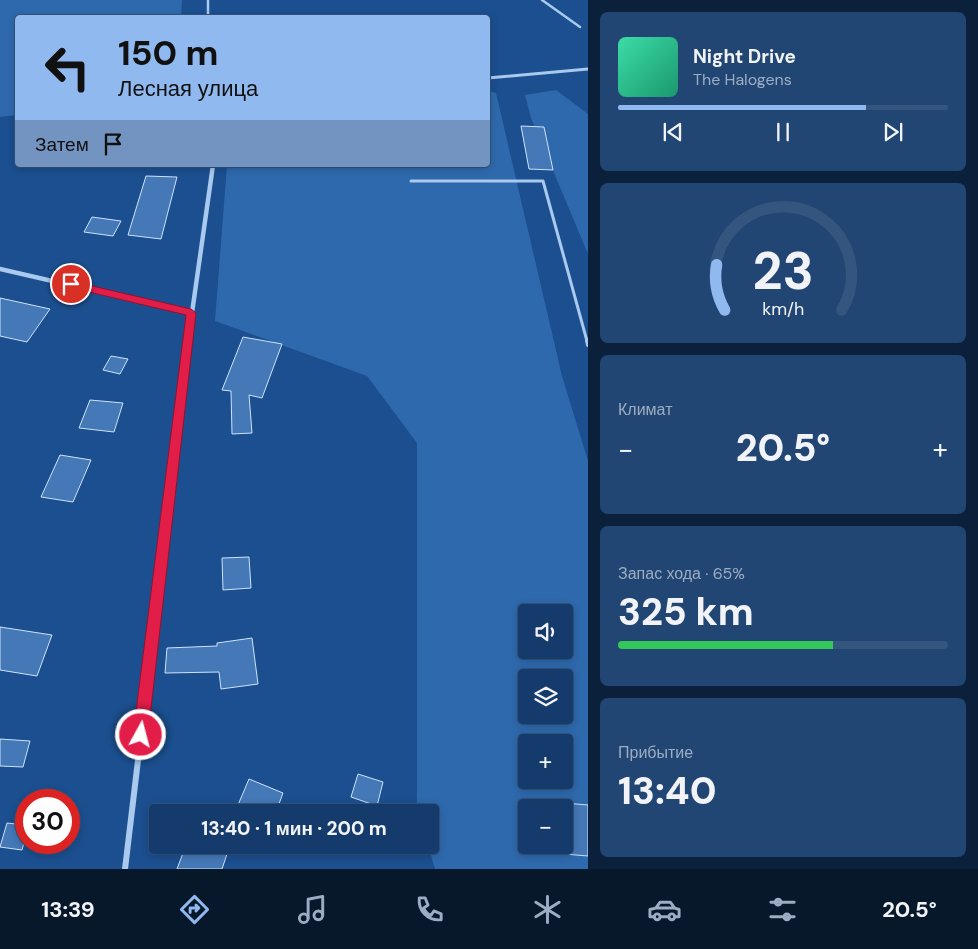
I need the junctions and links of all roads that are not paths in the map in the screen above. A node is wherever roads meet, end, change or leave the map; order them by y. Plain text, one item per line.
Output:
1 (208, 0) edge
2 (542, 0) edge
3 (208, 14) dead end
4 (580, 27) dead end
5 (588, 69) edge
6 (490, 78) edge
7 (213, 167) edge
8 (411, 181) dead end
9 (0, 269) edge
10 (191, 313) junction
11 (588, 345) edge
12 (124, 869) edge

1 - 3 lane
2 - 4 lane
5 - 6 street
7 - 10 street
8 - 11 lane
9 - 10 street
10 - 12 street

